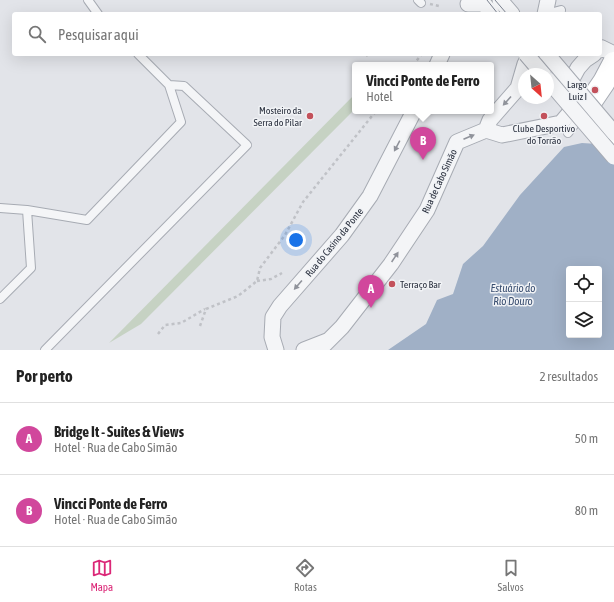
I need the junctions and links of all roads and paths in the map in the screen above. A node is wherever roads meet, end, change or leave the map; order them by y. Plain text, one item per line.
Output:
1 (88, 0) edge
2 (500, 0) edge
3 (548, 0) edge
4 (466, 6) edge
5 (488, 9) edge
6 (560, 10) dead end
7 (97, 12) edge
8 (510, 12) edge
9 (546, 12) edge
10 (553, 12) edge
11 (602, 48) edge
12 (614, 54) edge
13 (140, 56) edge
14 (528, 56) edge
15 (529, 56) edge
16 (549, 56) edge
17 (591, 56) edge
18 (614, 63) edge
19 (538, 68) edge
20 (609, 82) edge
21 (169, 85) junction
22 (554, 87) edge
23 (374, 114) edge
24 (412, 114) edge
25 (589, 115) junction
26 (486, 130) junction
27 (568, 133) dead end
28 (614, 133) edge
29 (614, 145) edge
30 (614, 158) edge
31 (0, 208) edge
32 (27, 210) junction
33 (282, 273) dead end
34 (257, 281) junction
35 (0, 299) edge
36 (206, 309) junction
37 (200, 326) dead end
38 (158, 334) dead end
39 (323, 346) edge
40 (45, 350) edge
41 (276, 350) edge
42 (304, 350) edge

1 - 7 lane
2 - 8 street
3 - 9 street
4 - 5 street
6 - 10 lane
11 - 12 street
13 - 21 lane
14 - 19 street, bridge
15 -> 26 street
16 - 28 street, bridge
17 - 26 street
18 - 20 main road
20 - 25 main road
21 - 32 lane
21 - 40 lane
22 - 30 street, bridge
23 - 34 path
24 -> 41 street, Rua do Casino da Ponte
25 - 27 lane
25 - 29 main road
39 -> 26 street, Rua de Cabo Simão
31 - 32 lane
32 - 35 lane
33 - 34 path
34 - 36 path
36 - 37 path
36 - 38 path
39 - 42 street

